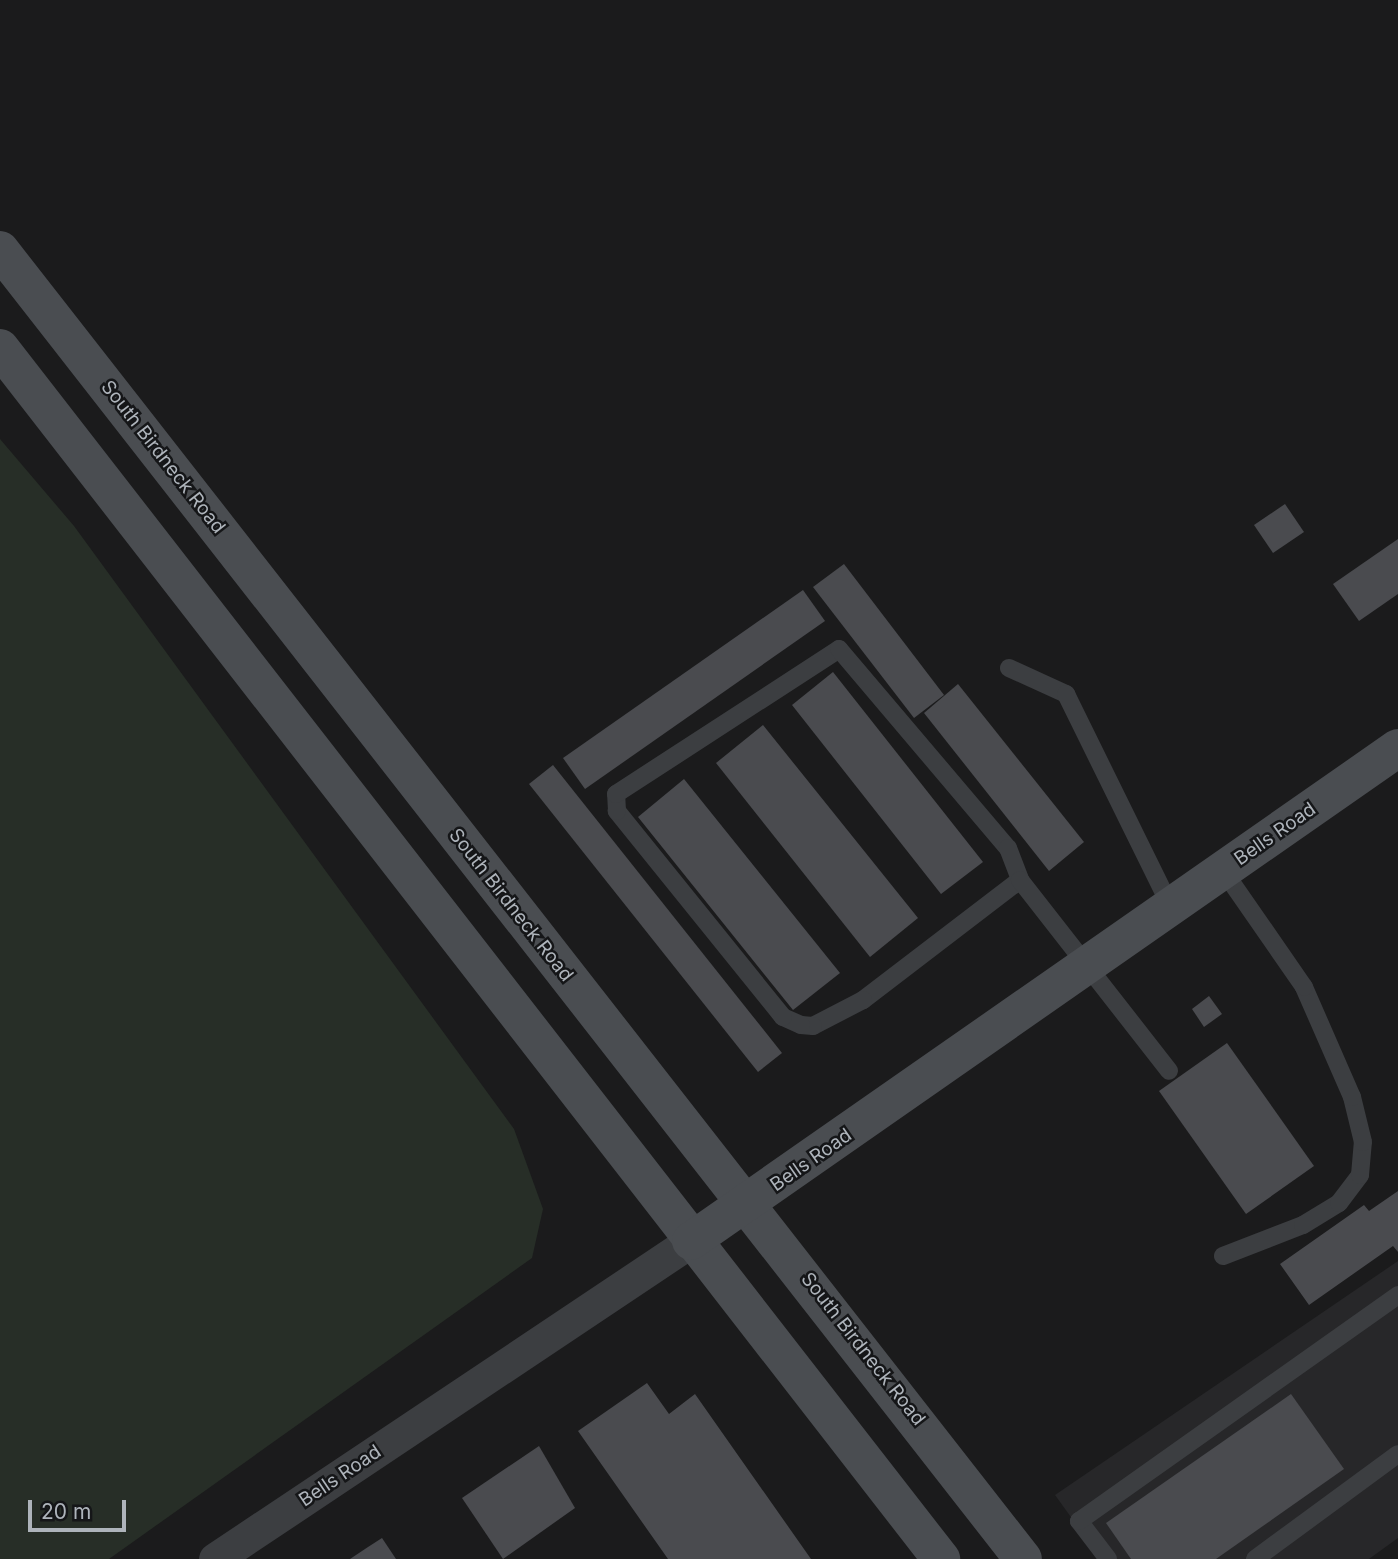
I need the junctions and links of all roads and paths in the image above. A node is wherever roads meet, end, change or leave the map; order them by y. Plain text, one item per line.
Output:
1 (0, 250) edge
2 (0, 348) edge
3 (1009, 668) dead end
4 (1398, 748) edge
5 (1223, 870) junction
6 (1020, 880) junction
7 (1171, 907) junction
8 (1086, 967) junction
9 (1169, 1071) dead end
10 (747, 1204) junction
11 (691, 1241) junction
12 (1223, 1256) dead end
13 (1398, 1294) edge
14 (1398, 1454) edge
15 (215, 1559) edge
16 (941, 1559) edge
17 (1023, 1559) edge
18 (1108, 1559) edge
19 (1255, 1559) edge

1 - 10 main road, South Birdneck Road
2 - 11 main road
3 - 7 lane
4 - 5 main road, Bells Road
5 - 7 main road, Bells Road
5 - 12 lane
6 - 6 lane
6 - 8 lane
7 - 8 main road, Bells Road
8 - 9 lane
8 - 10 main road, Bells Road
10 - 11 main road, Bells Road
10 - 17 main road, South Birdneck Road
11 - 15 street, Bells Road
11 - 16 main road
13 - 18 lane
14 - 19 lane

